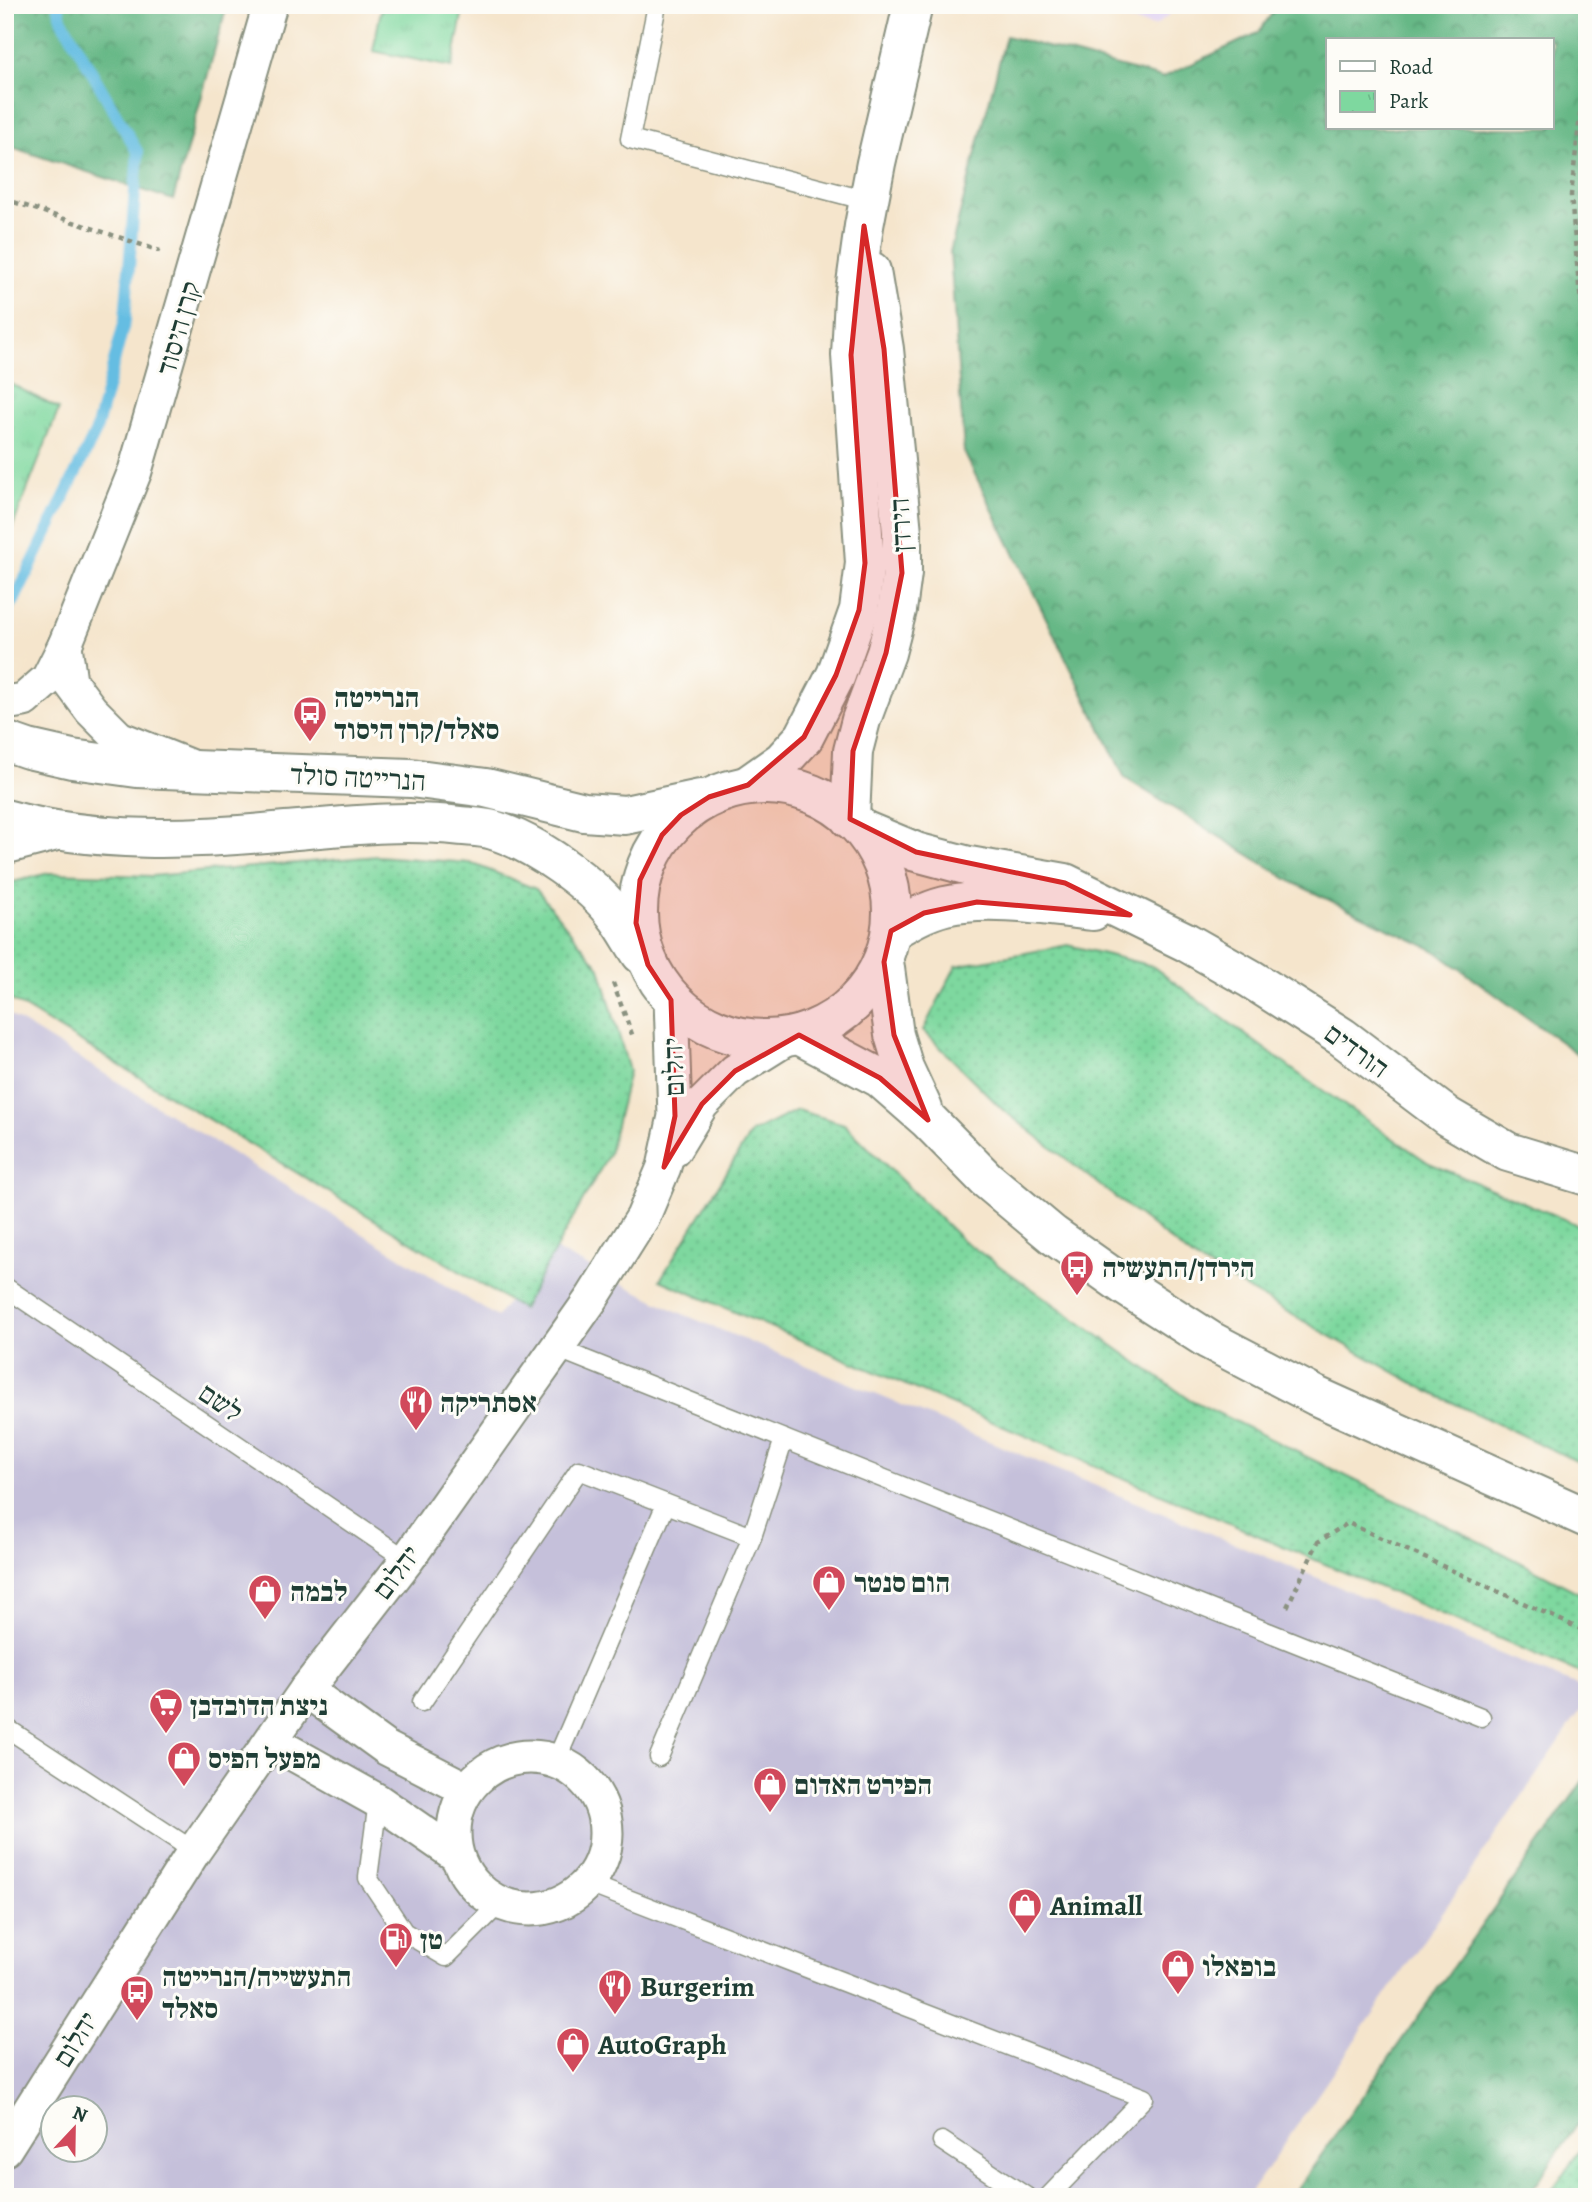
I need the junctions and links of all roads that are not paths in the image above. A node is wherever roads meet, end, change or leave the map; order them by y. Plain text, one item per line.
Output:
1 (270, 5) edge
2 (657, 5) edge
3 (913, 5) edge
4 (866, 214) junction
5 (65, 645) junction
6 (5, 703) edge
7 (5, 741) edge
8 (198, 770) junction
9 (748, 785) junction
10 (709, 797) junction
11 (5, 820) edge
12 (857, 825) junction
13 (62, 832) junction
14 (5, 847) edge
15 (1130, 915) junction
16 (887, 946) junction
17 (648, 965) junction
18 (671, 1000) junction
19 (792, 1037) junction
20 (928, 1120) junction
21 (664, 1167) junction
22 (1587, 1176) edge
23 (5, 1287) edge
24 (556, 1349) junction
25 (784, 1439) junction
26 (666, 1503) junction
27 (1587, 1518) edge
28 (752, 1537) junction
29 (407, 1560) junction
30 (306, 1690) junction
31 (422, 1702) dead end
32 (1481, 1717) dead end
33 (5, 1727) edge
34 (272, 1742) junction
35 (659, 1757) dead end
36 (556, 1761) junction
37 (466, 1789) junction
38 (378, 1801) junction
39 (194, 1851) junction
40 (456, 1856) junction
41 (589, 1884) junction
42 (499, 1904) junction
43 (942, 2140) dead end
44 (5, 2149) edge
45 (1027, 2197) edge
46 (1048, 2197) edge

1 - 5 street, קרן היסוד
2 - 4 lane
3 - 4 main road, הירדן
4 - 9 main road, הירדן
4 - 12 main road, הירדן
5 - 6 street, קרן היסוד
5 - 8 street, קרן היסוד
7 - 8 main road, הנרייטה סולד
8 - 10 main road, הנרייטה סולד
9 - 10 main road
9 - 12 main road
10 - 17 main road
11 - 13 main road, הנרייטה סולד
12 - 15 main road, הורדים
12 - 16 main road
13 - 14 street
13 - 17 main road, הנרייטה סולד
15 - 16 main road, הורדים
15 - 22 main road, הורדים
16 - 19 main road
16 - 20 main road
17 - 18 main road, הנרייטה סולד
18 - 19 main road, הנרייטה סולד
18 - 21 street, יהלום
19 - 20 main road
19 - 21 street
20 - 27 main road
21 - 24 street, יהלום
23 - 29 lane, לשם
24 - 25 lane
24 - 29 street, יהלום
25 - 28 lane
25 - 32 lane
26 - 28 lane
26 - 31 lane
26 - 36 lane
28 - 35 lane
29 - 30 street, יהלום
30 - 34 street, יהלום
30 - 37 street
33 - 39 lane
34 - 38 street
34 - 39 street, יהלום
36 - 37 street
36 - 41 street
37 - 40 street
38 - 40 street
38 - 42 lane
39 - 44 street, יהלום
40 - 42 street
41 - 42 street
41 - 46 lane
43 - 45 lane

